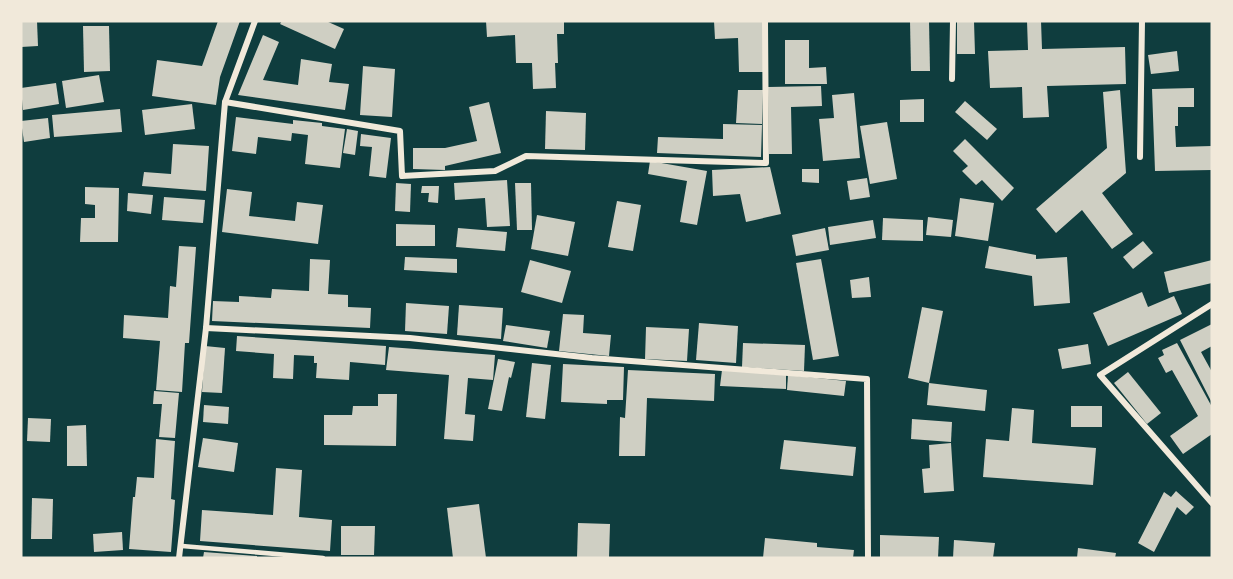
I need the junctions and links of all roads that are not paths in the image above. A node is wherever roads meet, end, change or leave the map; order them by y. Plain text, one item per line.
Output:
1 (255, 21) edge
2 (765, 21) edge
3 (953, 21) edge
4 (1142, 21) edge
5 (952, 79) dead end
6 (225, 102) junction
7 (1140, 157) dead end
8 (1212, 304) edge
9 (206, 328) junction
10 (1212, 503) edge
11 (182, 546) junction
12 (179, 558) edge
13 (322, 558) edge
14 (868, 558) edge

1 - 6 street
2 - 6 street
3 - 5 street
4 - 7 street
6 - 9 street
8 - 10 street
9 - 11 street
9 - 14 street
11 - 12 street
11 - 13 lane

